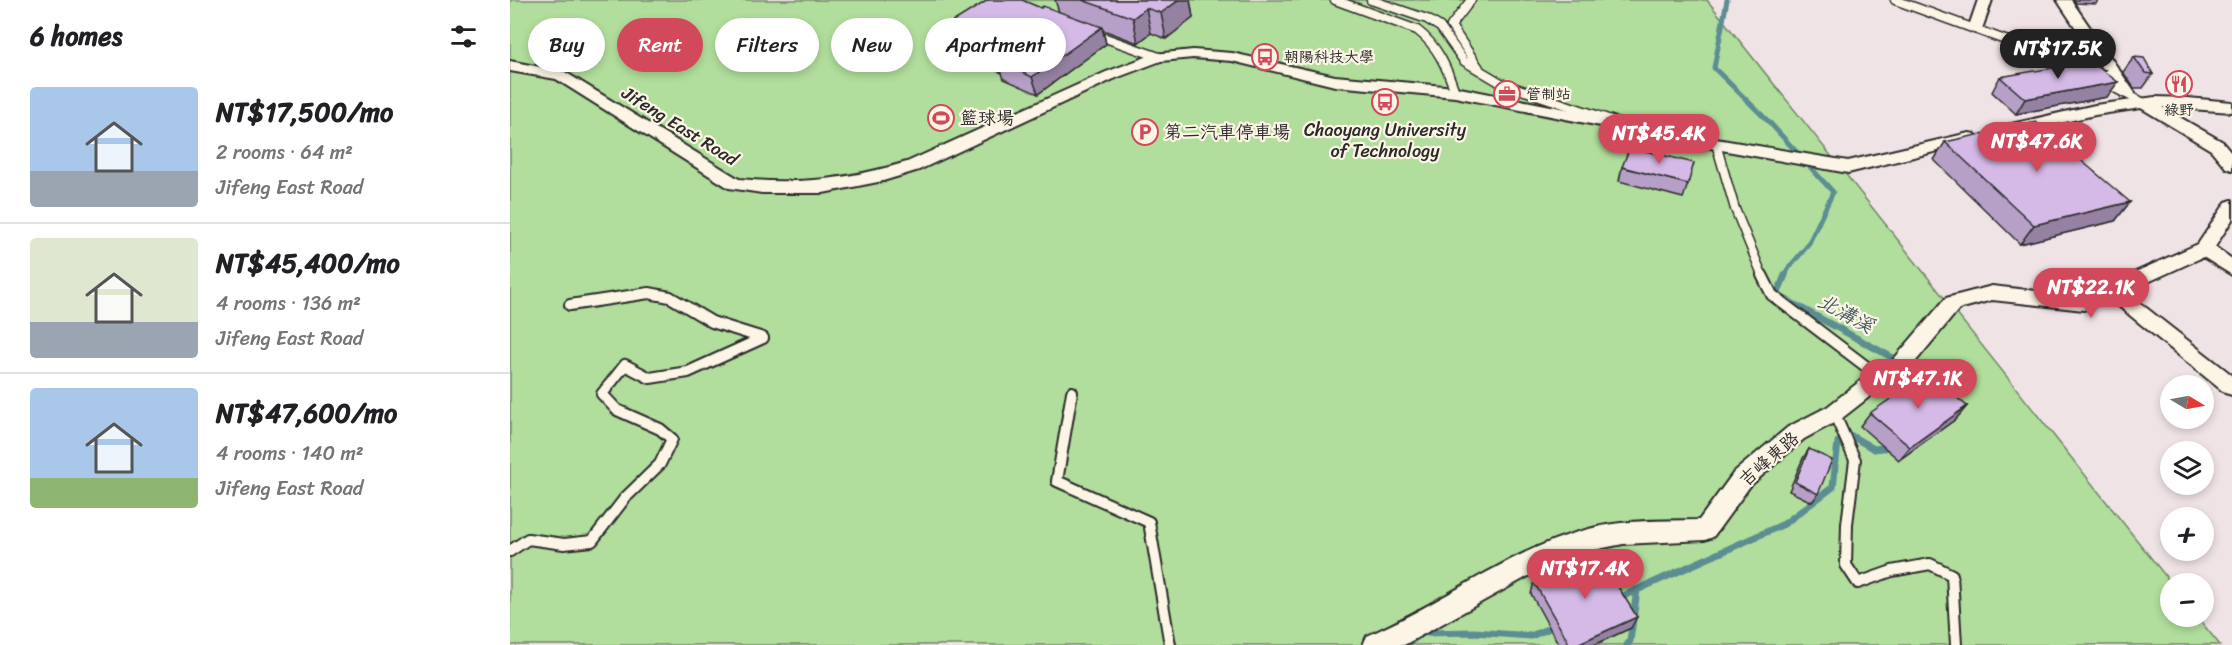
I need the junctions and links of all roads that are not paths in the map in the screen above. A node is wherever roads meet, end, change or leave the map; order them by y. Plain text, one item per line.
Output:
1 (1335, 0) edge
2 (1371, 0) edge
3 (1471, 0) edge
4 (1895, 0) edge
5 (1985, 0) edge
6 (2064, 0) edge
7 (1082, 29) edge
8 (1975, 29) junction
9 (1159, 57) junction
10 (510, 66) edge
11 (2087, 75) edge
12 (2097, 79) edge
13 (1499, 82) junction
14 (1455, 92) junction
15 (2127, 93) junction
16 (2144, 103) junction
17 (2232, 106) edge
18 (1631, 127) junction
19 (1716, 144) junction
20 (2232, 164) edge
21 (2232, 206) edge
22 (2204, 249) junction
23 (2232, 268) edge
24 (2111, 290) junction
25 (570, 305) dead end
26 (1880, 377) junction
27 (2232, 387) edge
28 (1072, 392) dead end
29 (1836, 420) junction
30 (510, 551) edge
31 (1170, 645) edge
32 (1376, 645) edge
33 (1956, 645) edge

1 - 14 lane
2 - 13 lane
3 - 13 lane
4 - 8 lane
5 - 8 street
6 - 15 street
7 - 9 lane
8 - 11 lane
9 - 10 street, Jifeng East Road
9 - 14 street, Jifeng East Road
12 - 15 lane
13 - 18 lane
14 - 18 street, Jifeng East Road
15 - 16 lane
16 - 17 street, Jifeng East Road
16 - 19 street, Jifeng East Road
16 - 20 street
18 - 19 street, Jifeng East Road
19 - 26 lane
21 - 22 street
22 - 23 street
22 - 24 street, 吉峰東路
24 - 26 street, 吉峰東路
24 - 27 street
25 - 30 lane
26 - 29 street, 吉峰東路
28 - 31 lane
29 - 32 street, 吉峰東路
29 - 33 lane

